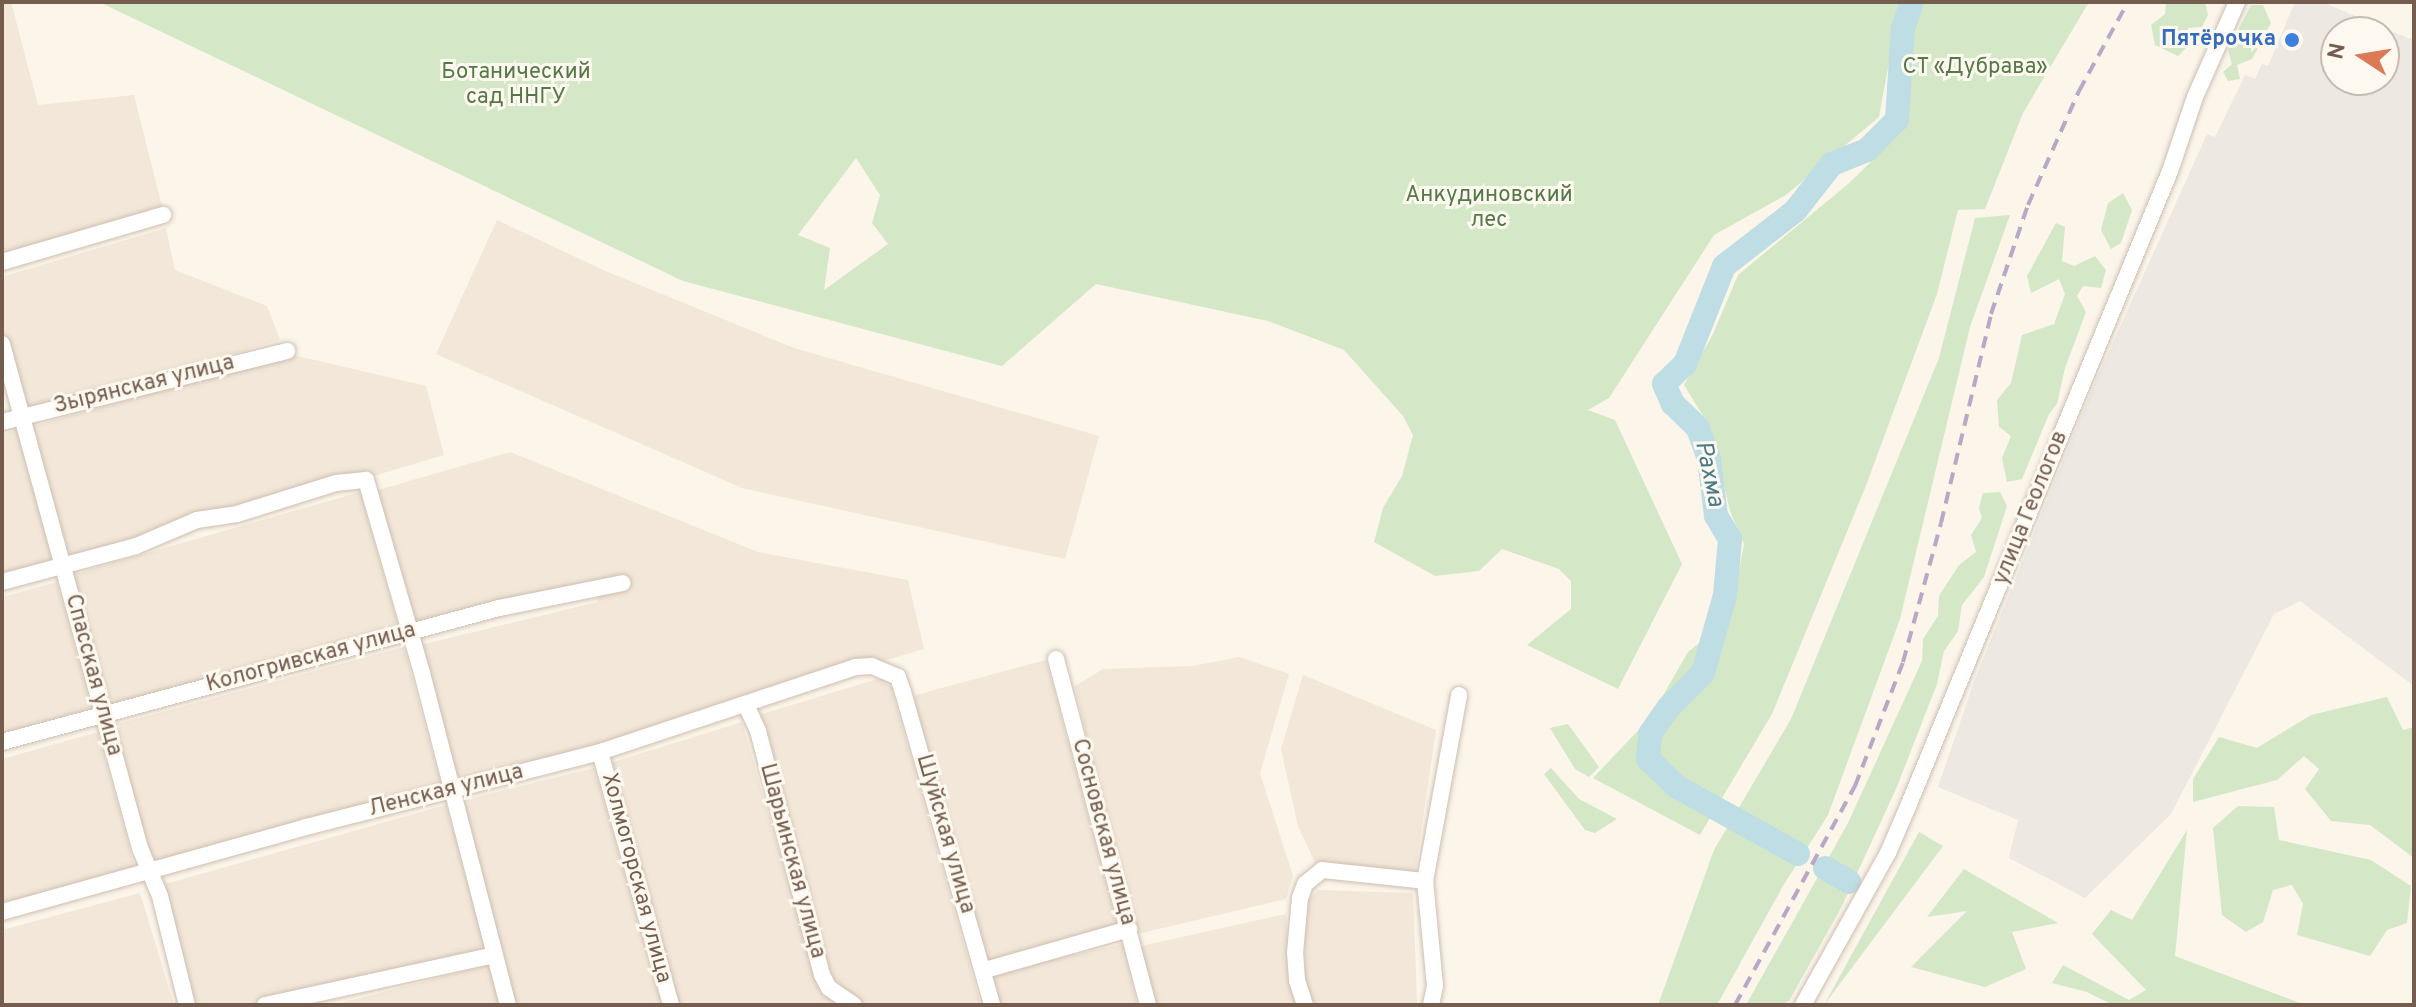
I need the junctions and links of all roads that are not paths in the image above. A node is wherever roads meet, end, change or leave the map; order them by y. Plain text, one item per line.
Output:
1 (2237, 2) edge
2 (163, 215) dead end
3 (2, 262) edge
4 (2, 344) edge
5 (287, 351) dead end
6 (20, 415) junction
7 (2, 422) edge
8 (63, 567) junction
9 (2, 582) edge
10 (623, 583) dead end
11 (408, 632) junction
12 (1056, 659) dead end
13 (887, 670) joint
14 (1459, 695) dead end
15 (746, 705) junction
16 (103, 715) junction
17 (2, 742) edge
18 (600, 752) junction
19 (451, 791) junction
20 (150, 872) junction
21 (1425, 881) junction
22 (2, 912) edge
23 (1129, 929) junction
24 (494, 955) junction
25 (985, 970) junction
26 (187, 1005) edge
27 (265, 1005) edge
28 (508, 1005) edge
29 (671, 1005) edge
30 (854, 1005) edge
31 (992, 1005) edge
32 (1148, 1005) edge
33 (1305, 1005) edge
34 (1431, 1005) edge
35 (1803, 1005) edge

1 - 35 street, улица Геологов
2 - 3 street
4 - 6 street, Спасская улица
5 - 6 street, Зырянская улица
6 - 7 street, Зырянская улица
6 - 8 street, Спасская улица
8 - 9 street
8 - 11 street
8 - 16 street, Спасская улица
10 - 11 street, Кологривская улица
11 - 16 street, Кологривская улица
11 - 19 street
12 - 23 street, Сосновская улица
13 - 15 street, Ленская улица
13 - 25 street, Шуйская улица
14 - 21 street
15 - 18 street, Ленская улица
15 - 30 street, Шарьинская улица
16 - 17 street, Кологривская улица
16 - 20 street, Спасская улица
18 - 19 street, Ленская улица
18 - 29 street, Холмогорская улица
19 - 20 street, Ленская улица
19 - 24 street
20 - 22 street, Ленская улица
20 - 26 street, Спасская улица
21 - 33 street
21 - 34 street
23 - 25 street
23 - 32 street, Сосновская улица
24 - 27 street
24 - 28 street
25 - 31 street, Шуйская улица

